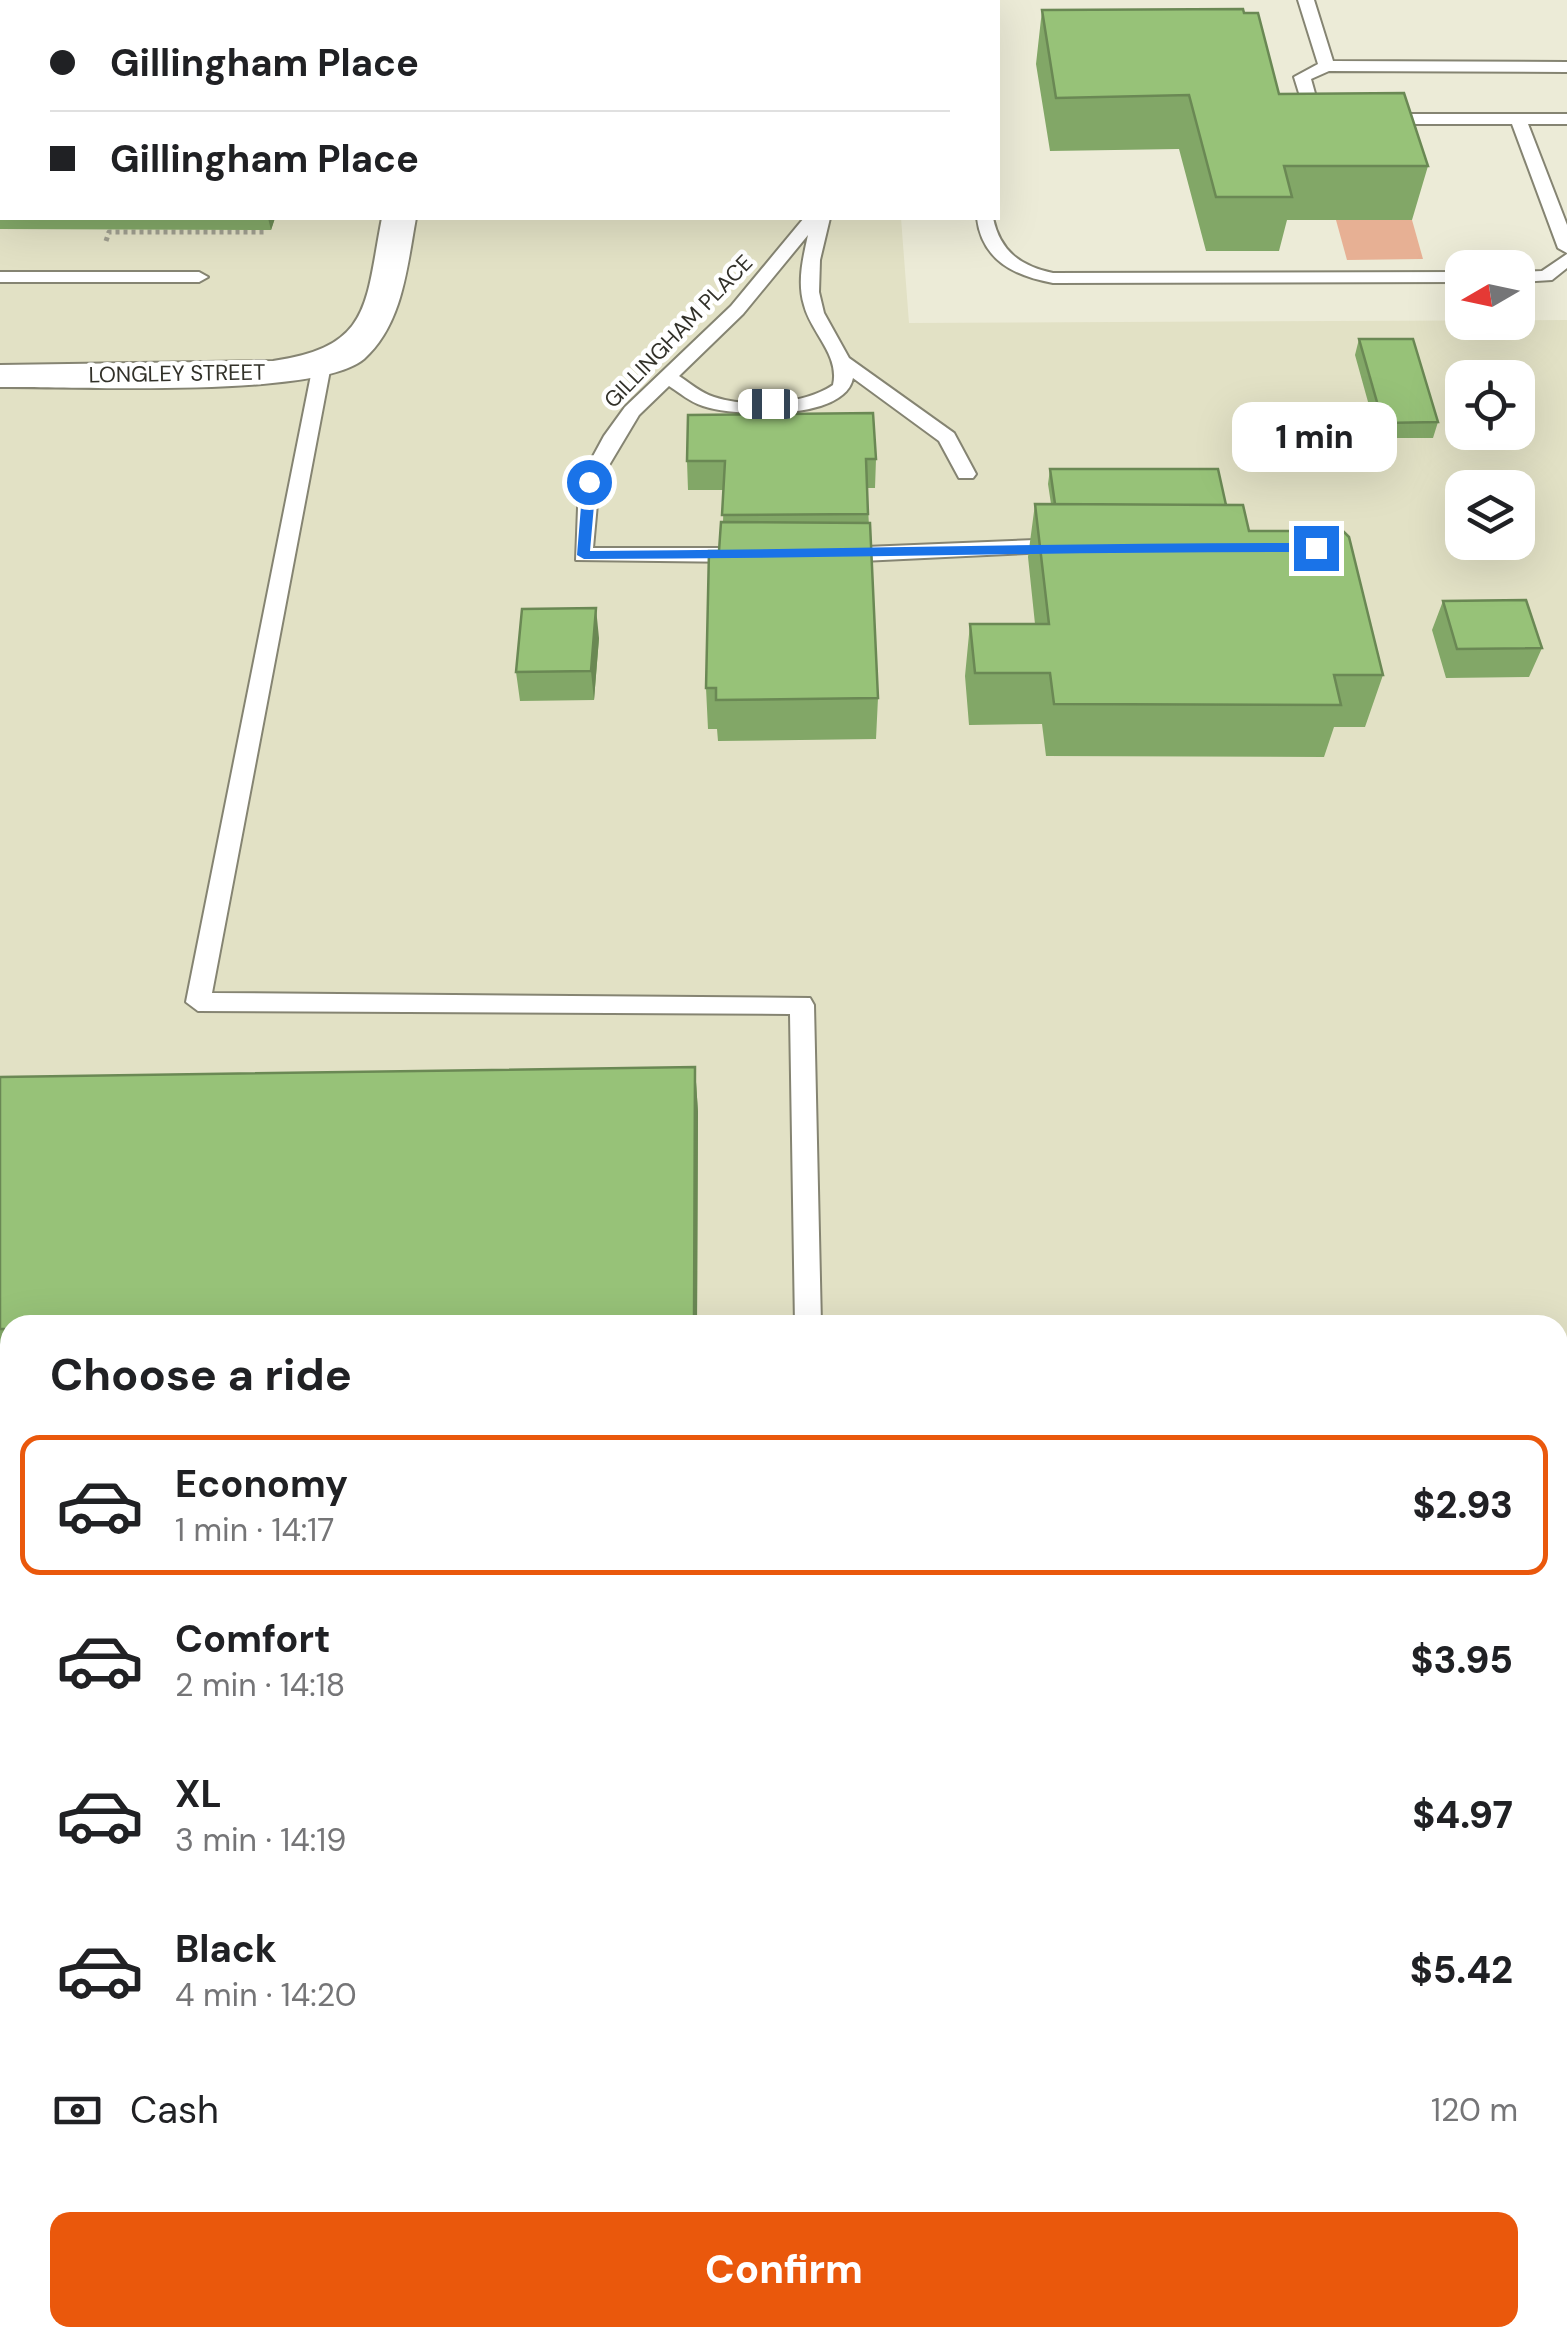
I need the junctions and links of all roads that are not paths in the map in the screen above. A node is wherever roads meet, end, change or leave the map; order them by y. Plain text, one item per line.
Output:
1 (1306, 0) edge
2 (1328, 66) junction
3 (1567, 67) edge
4 (1333, 119) edge
5 (1352, 119) edge
6 (1518, 119) junction
7 (1567, 119) edge
8 (399, 220) edge
9 (812, 220) edge
10 (821, 220) edge
11 (985, 220) edge
12 (1567, 248) edge
13 (1567, 259) edge
14 (1535, 276) edge
15 (0, 277) edge
16 (199, 277) dead end
17 (1445, 277) edge
18 (336, 358) junction
19 (840, 360) junction
20 (0, 376) edge
21 (668, 378) junction
22 (966, 474) dead end
23 (1088, 546) edge
24 (812, 554) edge
25 (755, 555) edge
26 (808, 1315) edge

1 - 2 lane
2 - 3 lane
2 - 4 lane
5 - 6 lane
6 - 7 lane
6 - 12 lane
8 - 18 street
9 - 21 lane, GILLINGHAM PLACE
10 - 19 lane
11 - 17 lane
13 - 14 lane
15 - 16 lane
18 - 20 street, LONGLEY STREET
18 - 26 lane
19 - 21 lane
19 - 22 lane
21 - 25 lane, GILLINGHAM PLACE
23 - 24 lane

